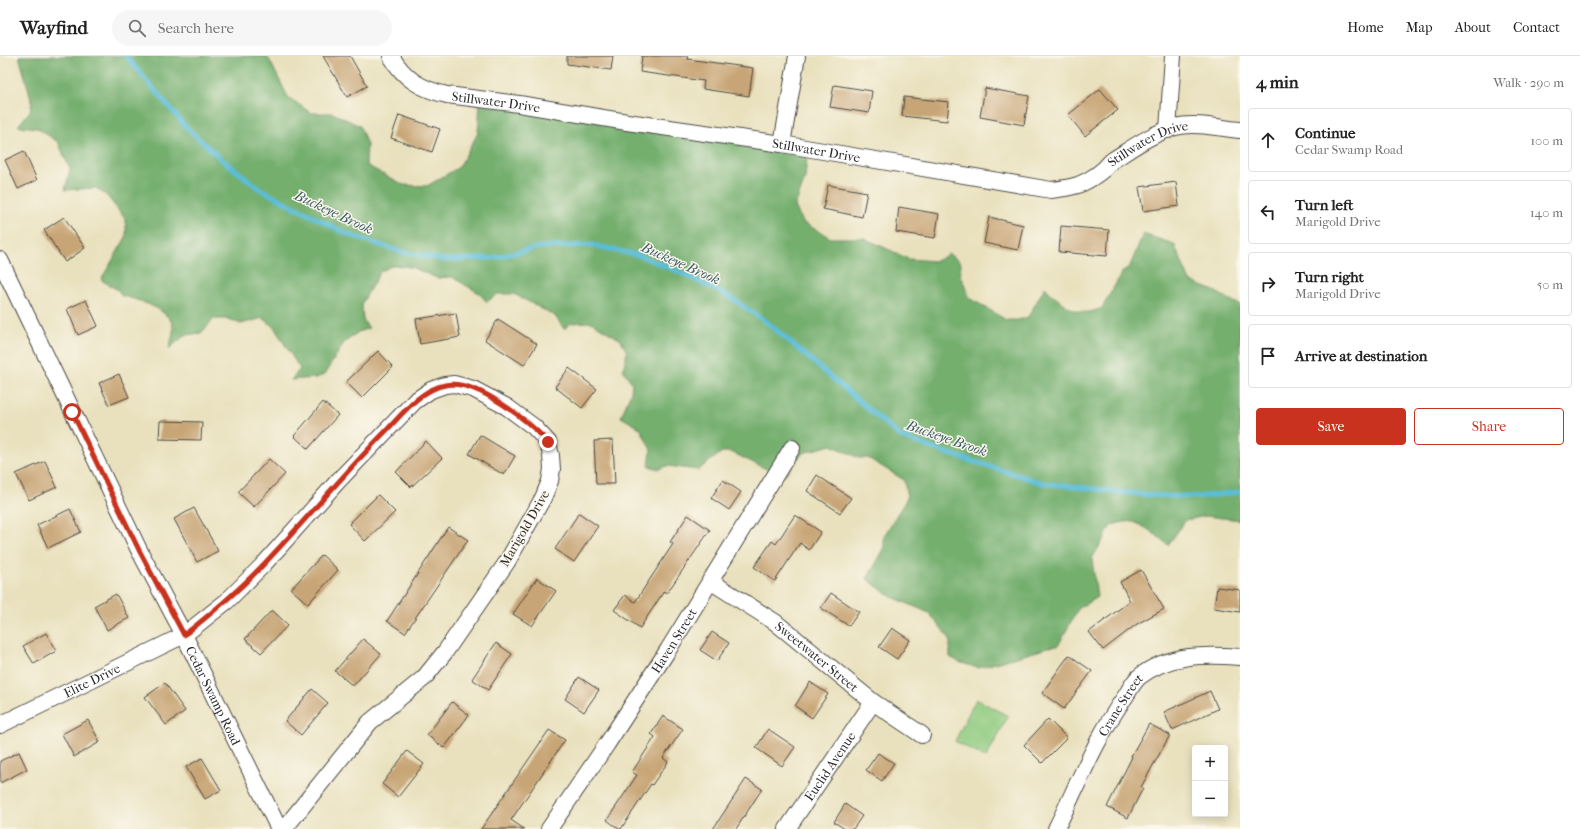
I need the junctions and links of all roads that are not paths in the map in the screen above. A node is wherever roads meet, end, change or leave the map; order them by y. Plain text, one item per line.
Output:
1 (391, 56) edge
2 (797, 56) edge
3 (1173, 56) edge
4 (1168, 130) junction
5 (1240, 130) edge
6 (782, 144) junction
7 (0, 260) edge
8 (792, 448) dead end
9 (710, 581) junction
10 (184, 635) junction
11 (1240, 657) edge
12 (873, 702) junction
13 (0, 725) edge
14 (922, 734) dead end
15 (279, 829) edge
16 (284, 829) edge
17 (549, 829) edge
18 (787, 829) edge
19 (1056, 829) edge

1 - 6 street, Stillwater Drive
2 - 6 street
3 - 4 street
4 - 5 street, Stillwater Drive
4 - 6 street, Stillwater Drive
7 - 10 street, Cedar Swamp Road
8 - 9 street, Haven Street
9 - 12 street, Sweetwater Street
9 - 17 street, Haven Street
10 - 13 street, Elite Drive
10 - 15 street, Cedar Swamp Road
10 - 16 street, Marigold Drive
11 - 19 street, Crane Street
12 - 14 street, Sweetwater Street
12 - 18 street, Euclid Avenue

